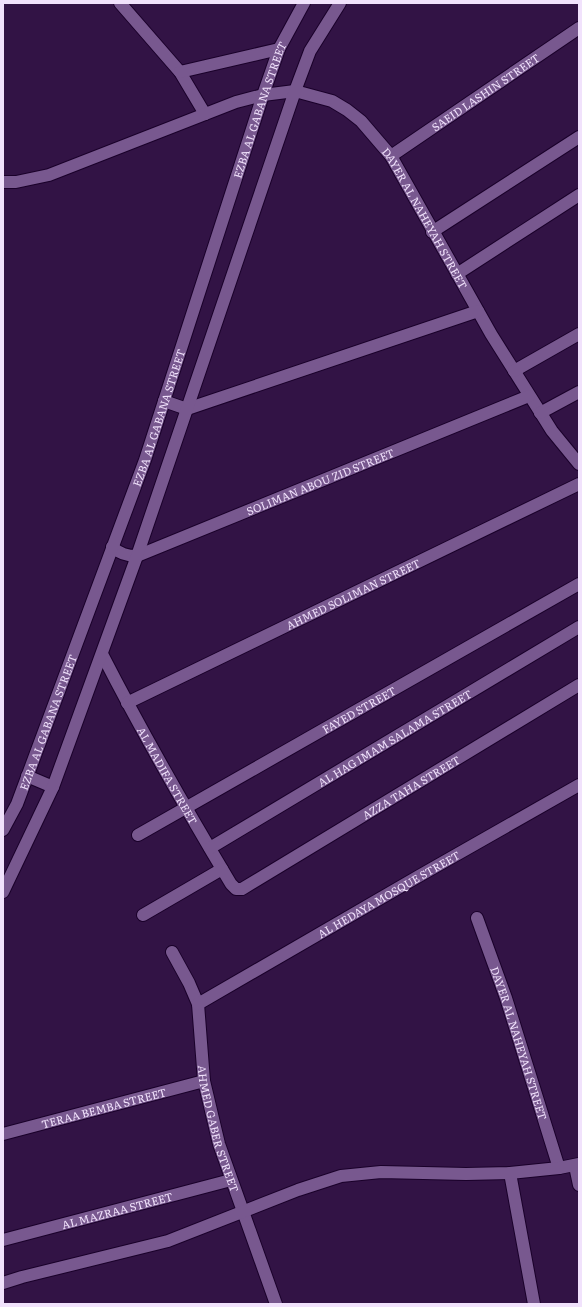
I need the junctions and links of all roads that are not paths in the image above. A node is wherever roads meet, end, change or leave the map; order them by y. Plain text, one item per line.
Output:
1 (120, 3) edge
2 (304, 3) edge
3 (340, 3) edge
4 (579, 28) edge
5 (279, 49) junction
6 (180, 72) junction
7 (295, 91) junction
8 (263, 95) junction
9 (205, 114) junction
10 (579, 137) edge
11 (391, 156) junction
12 (3, 182) edge
13 (579, 195) edge
14 (432, 232) junction
15 (457, 274) junction
16 (478, 311) junction
17 (579, 334) edge
18 (514, 372) junction
19 (579, 392) edge
20 (529, 396) junction
21 (164, 400) junction
22 (187, 409) junction
23 (540, 413) junction
24 (579, 464) edge
25 (579, 484) edge
26 (112, 548) junction
27 (137, 556) junction
28 (579, 584) edge
29 (579, 627) edge
30 (102, 654) junction
31 (579, 685) edge
32 (127, 703) junction
33 (27, 776) junction
34 (579, 785) edge
35 (53, 787) junction
36 (186, 808) junction
37 (3, 830) edge
38 (138, 835) dead end
39 (210, 848) junction
40 (222, 869) junction
41 (242, 889) joint
42 (3, 892) edge
43 (143, 915) dead end
44 (478, 918) dead end
45 (172, 952) dead end
46 (198, 1004) junction
47 (204, 1080) junction
48 (3, 1134) edge
49 (577, 1165) edge
50 (559, 1168) junction
51 (510, 1173) junction
52 (231, 1180) junction
53 (579, 1185) edge
54 (243, 1211) junction
55 (3, 1240) edge
56 (3, 1283) edge
57 (276, 1304) edge
58 (534, 1304) edge

1 - 6 street
2 - 5 street, EZBA AL GABANA STREET
3 - 7 street
4 - 11 street, SAEID LASHIN STREET
5 - 6 street
5 - 8 street, EZBA AL GABANA STREET
6 - 9 street
7 - 8 street
7 - 11 street, DAYER AL NAHEYAH STREET
7 - 22 street
8 - 9 street
8 - 21 street, EZBA AL GABANA STREET
9 - 12 street
10 - 14 street
11 - 14 street, DAYER AL NAHEYAH STREET
13 - 15 street
14 - 15 street, DAYER AL NAHEYAH STREET
15 - 16 street, DAYER AL NAHEYAH STREET
16 - 18 street, DAYER AL NAHEYAH STREET
16 - 22 street
17 - 18 street
18 - 20 street, DAYER AL NAHEYAH STREET
19 - 23 street
20 - 23 street, DAYER AL NAHEYAH STREET
20 - 27 street, SOLIMAN ABOU ZID STREET
21 - 22 street
21 - 26 street, EZBA AL GABANA STREET
22 - 27 street
23 - 24 street, DAYER AL NAHEYAH STREET
25 - 32 street, AHMED SOLIMAN STREET
26 - 27 street
26 - 33 street, EZBA AL GABANA STREET
27 - 30 street
28 - 36 street, FAYED STREET
29 - 39 street, AL HAG IMAM SALAMA STREET
30 - 32 street, AL MADIFA STREET
30 - 35 street
31 - 41 street, AZZA TAHA STREET
32 - 36 street, AL MADIFA STREET
33 - 35 street
33 - 37 street, EZBA AL GABANA STREET
34 - 46 street, AL HEDAYA MOSQUE STREET
35 - 42 street
36 - 38 street, FAYED STREET
36 - 39 street, AL MADIFA STREET
39 - 40 street, AL MADIFA STREET
40 - 41 street, AL MADIFA STREET
40 - 43 street
44 - 50 street, DAYER AL NAHEYAH STREET
45 - 46 street, AHMED GABER STREET
46 - 47 street, AHMED GABER STREET
47 - 48 street, TERAA BEMBA STREET
47 - 52 street, AHMED GABER STREET
49 - 50 street
49 - 53 street
50 - 51 street
51 - 54 street
51 - 58 street
52 - 54 street, AHMED GABER STREET
52 - 55 street, AL MAZRAA STREET
54 - 56 street
54 - 57 street, AHMED GABER STREET

